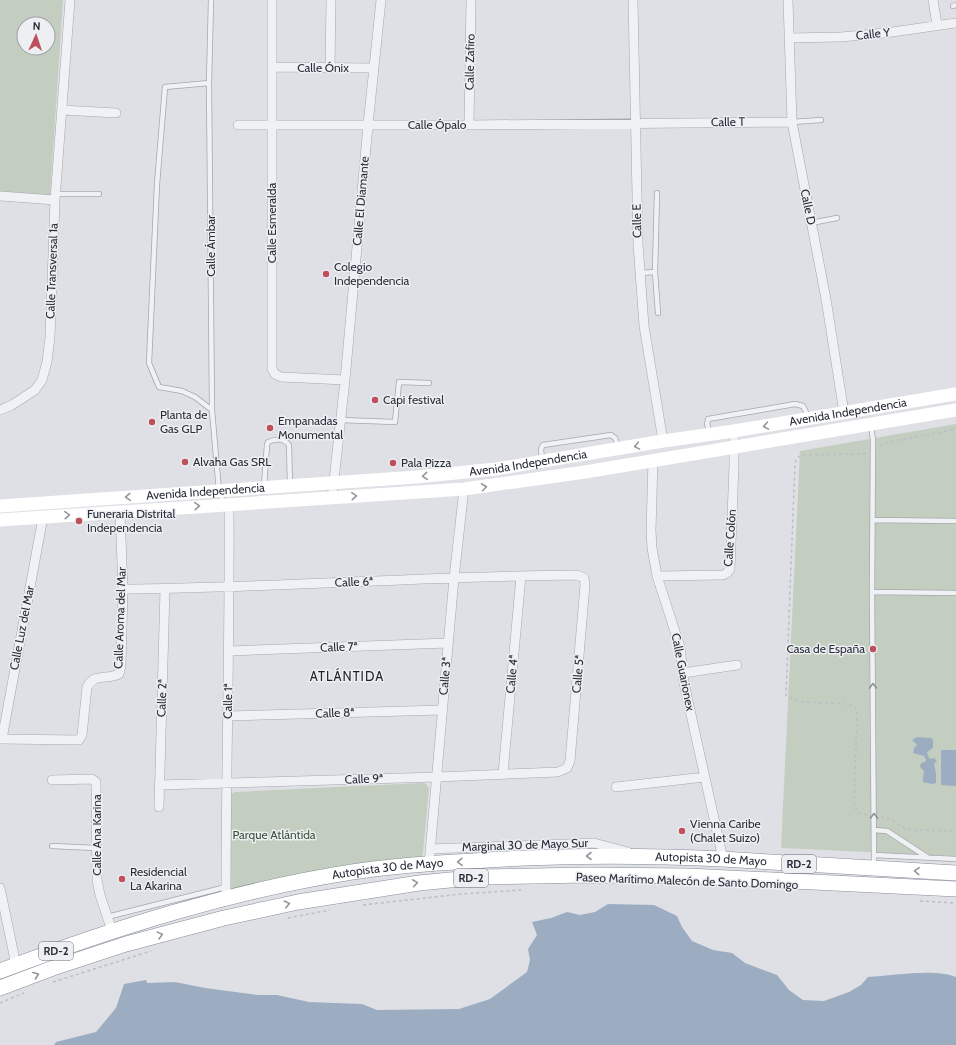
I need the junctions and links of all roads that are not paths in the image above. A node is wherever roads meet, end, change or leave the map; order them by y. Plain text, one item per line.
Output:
1 (70, 0) edge
2 (211, 0) edge
3 (272, 0) edge
4 (331, 0) edge
5 (381, 0) edge
6 (471, 0) edge
7 (633, 0) edge
8 (788, 0) edge
9 (933, 0) edge
10 (956, 23) edge
11 (937, 25) junction
12 (789, 38) junction
13 (272, 67) junction
14 (330, 68) junction
15 (374, 68) junction
16 (209, 83) junction
17 (62, 110) junction
18 (116, 113) dead end
19 (821, 120) dead end
20 (792, 122) junction
21 (635, 123) junction
22 (238, 124) dead end
23 (271, 124) junction
24 (368, 125) junction
25 (469, 125) junction
26 (657, 193) dead end
27 (99, 194) dead end
28 (0, 196) edge
29 (55, 197) junction
30 (836, 218) dead end
31 (812, 223) junction
32 (655, 272) junction
33 (640, 273) junction
34 (658, 313) dead end
35 (345, 380) junction
36 (429, 383) dead end
37 (956, 394) edge
38 (0, 410) edge
39 (212, 410) junction
40 (956, 410) edge
41 (844, 413) junction
42 (808, 418) junction
43 (340, 420) junction
44 (871, 424) junction
45 (734, 431) junction
46 (710, 435) junction
47 (663, 441) junction
48 (735, 447) junction
49 (653, 460) junction
50 (333, 483) junction
51 (290, 486) junction
52 (264, 488) junction
53 (464, 489) junction
54 (219, 491) junction
55 (332, 498) junction
56 (229, 504) junction
57 (0, 506) edge
58 (120, 512) junction
59 (43, 517) junction
60 (0, 520) edge
61 (873, 520) junction
62 (956, 522) edge
63 (521, 576) junction
64 (657, 576) junction
65 (454, 578) junction
66 (584, 578) joint
67 (230, 588) junction
68 (123, 589) junction
69 (165, 589) junction
70 (872, 592) junction
71 (956, 593) edge
72 (448, 644) junction
73 (229, 651) junction
74 (737, 665) dead end
75 (683, 673) junction
76 (442, 710) junction
77 (228, 716) junction
78 (1, 739) edge
79 (567, 768) joint
80 (502, 773) junction
81 (437, 777) junction
82 (705, 777) junction
83 (52, 780) dead end
84 (226, 783) junction
85 (159, 785) junction
86 (616, 787) dead end
87 (159, 807) dead end
88 (874, 830) junction
89 (52, 846) dead end
90 (96, 848) junction
91 (430, 849) junction
92 (642, 856) junction
93 (928, 858) junction
94 (723, 859) junction
95 (956, 859) edge
96 (874, 862) junction
97 (429, 864) junction
98 (956, 873) edge
99 (0, 888) edge
100 (956, 889) edge
101 (226, 892) junction
102 (110, 924) junction
103 (16, 965) junction
104 (0, 971) edge
105 (0, 988) edge

1 - 17 street, Calle Transversal 1a
2 - 16 lane, Calle Ámbar
3 - 13 street, Calle Esmeralda
4 - 14 street
5 - 15 street, Calle El Diamante
6 - 25 street, Calle Zafiro
7 - 21 street, Calle E
8 - 12 street, Calle D
9 - 11 street
10 - 11 street, Calle Y
11 - 12 street, Calle Y
12 - 20 street, Calle D
13 - 14 street, Calle Ónix
13 - 23 street, Calle Esmeralda
14 - 15 street, Calle Ónix
15 - 24 street, Calle El Diamante
16 - 39 lane, Calle Ámbar
16 - 39 lane
17 - 18 street
17 - 29 street, Calle Transversal 1a
19 - 20 lane, Calle T
20 - 21 street, Calle T
20 - 31 street, Calle D
21 - 25 street, Calle Ópalo
21 - 33 street, Calle E
22 - 23 street, Calle Ópalo
23 - 24 street, Calle Ópalo
23 - 35 street, Calle Esmeralda
24 - 25 street, Calle Ópalo
24 - 35 street, Calle El Diamante
26 - 32 lane
27 - 29 lane
28 - 29 street
29 - 38 street, Calle Transversal 1a
30 - 31 lane
31 - 41 street, Calle D
32 - 33 lane
32 - 34 lane
33 - 47 street, Calle E
35 - 43 street, Calle El Diamante
36 - 43 lane
37 - 41 main road, Avenida Independencia
39 - 54 lane, Calle Ámbar
40 - 44 main road, Avenida Independencia
41 - 42 main road, Avenida Independencia
42 -> 45 main road, Avenida Independencia
42 - 46 lane
43 - 50 street, Calle El Diamante
44 - 48 main road, Avenida Independencia
44 - 61 lane
45 - 46 main road, Avenida Independencia
45 - 48 street, Calle Colón
46 - 47 main road, Avenida Independencia
47 -> 50 main road, Avenida Independencia
48 - 49 main road, Avenida Independencia
48 - 64 street, Calle Colón
53 -> 49 main road, Avenida Independencia
49 - 64 street, Calle Guarionex
50 - 51 main road, Avenida Independencia
50 - 55 street, Calle El Diamante
51 - 52 main road, Avenida Independencia
51 - 52 lane
52 - 54 main road, Avenida Independencia
55 -> 53 main road, Avenida Independencia
53 - 65 street, Calle 3ª
54 - 56 lane
54 -> 57 main road, Avenida Independencia
55 - 56 main road, Avenida Independencia
58 -> 56 main road, Avenida Independencia
56 - 67 street, Calle 1ª
59 -> 58 main road, Avenida Independencia
58 - 68 street, Calle Aroma del Mar
59 - 60 main road, Avenida Independencia
59 - 78 street, Calle Luz del Mar
61 - 62 lane
61 - 70 lane
63 - 65 street, Calle 6ª
63 - 66 street, Calle 6ª
63 - 80 street, Calle 4ª
64 - 75 street, Calle Guarionex
65 - 67 street, Calle 6ª
65 - 72 street, Calle 3ª
66 - 79 street, Calle 5ª
67 - 69 street, Calle 6ª
67 - 73 street, Calle 1ª
68 - 69 street, Calle 6ª
68 - 78 street, Calle Aroma del Mar
69 - 85 street, Calle 2ª
70 - 71 lane
88 -> 70 lane
72 - 73 street, Calle 7ª
72 - 76 street, Calle 3ª
73 - 77 street, Calle 1ª
74 - 75 street
75 - 82 street, Calle Guarionex
76 - 77 street, Calle 8ª
76 - 81 street, Calle 3ª
77 - 84 street, Calle 1ª
79 - 80 street, Calle 9ª
80 - 81 street, Calle 9ª
81 - 84 street, Calle 9ª
81 - 91 street, Calle 3ª
82 - 86 street
82 - 94 street, Calle Guarionex
83 - 90 street, Calle Ana Karina
84 - 85 street, Calle 9ª
84 - 101 street, Calle 1ª
85 - 87 street, Calle 2ª
88 - 93 lane
88 - 96 lane
89 - 90 lane
90 - 102 street, Calle Ana Karina
91 - 92 street, Marginal 30 de Mayo Sur
91 - 97 street, Calle 3ª
92 - 94 highway, Autopista 30 de Mayo / RD-2
92 -> 97 highway, Autopista 30 de Mayo / RD-2
93 - 95 lane
93 - 96 lane
94 - 96 highway, Autopista 30 de Mayo / RD-2
98 -> 96 highway, Autopista 30 de Mayo / RD-2
97 - 101 highway, Autopista 30 de Mayo / RD-2
99 - 103 street
105 -> 100 highway, Autopista 30 de Mayo / RD-2
101 - 102 highway, Autopista 30 de Mayo / RD-2
102 - 103 highway, Autopista 30 de Mayo / RD-2
103 - 104 highway, Autopista 30 de Mayo / RD-2

